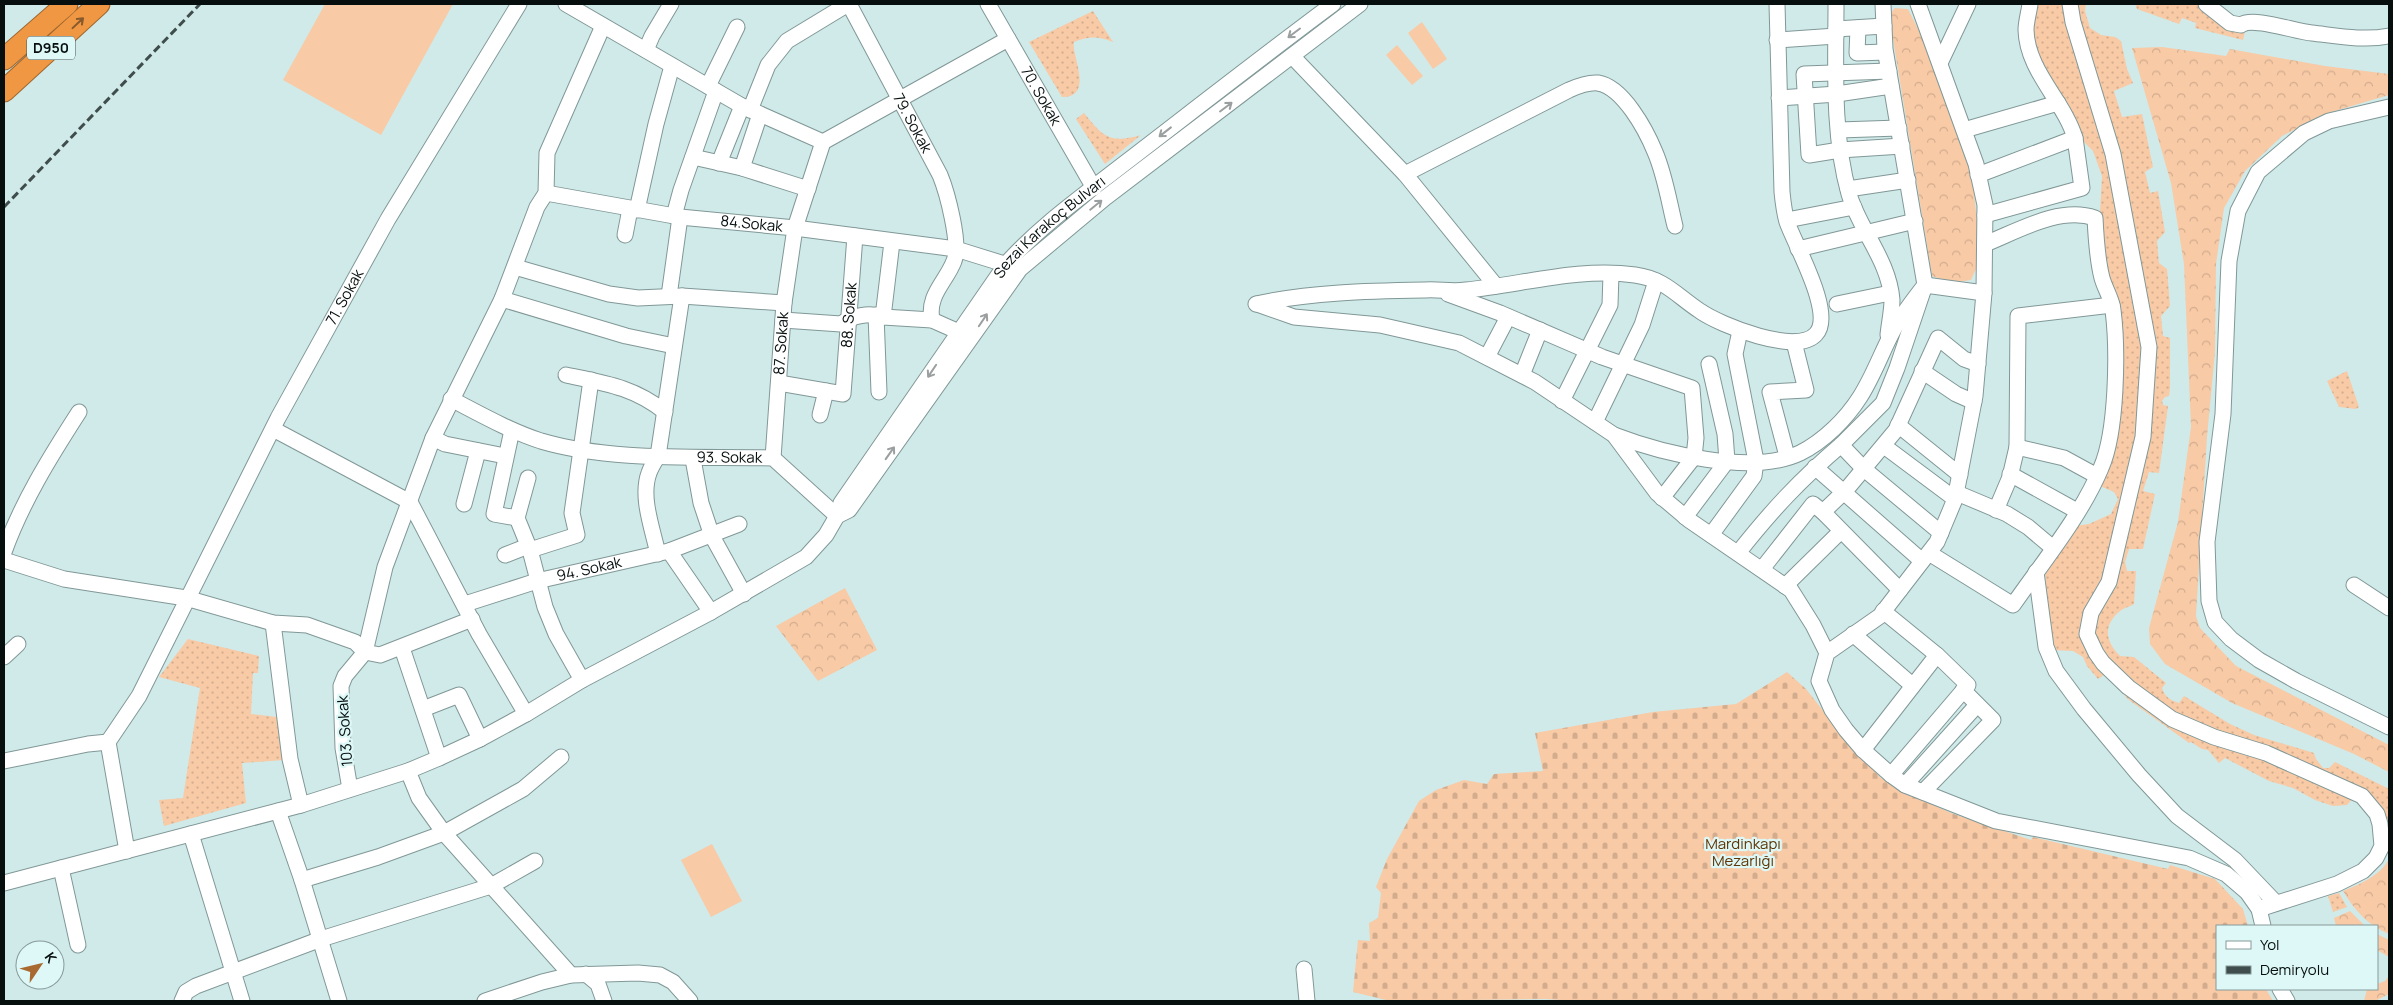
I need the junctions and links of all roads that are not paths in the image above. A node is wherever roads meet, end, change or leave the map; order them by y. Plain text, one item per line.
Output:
1 (67, 4) edge
2 (99, 4) edge
3 (519, 4) edge
4 (566, 4) edge
5 (671, 4) edge
6 (849, 4) edge
7 (988, 4) edge
8 (1333, 4) edge
9 (1360, 4) edge
10 (1777, 4) edge
11 (1836, 4) edge
12 (1883, 4) edge
13 (1918, 4) edge
14 (1968, 4) edge
15 (2030, 4) edge
16 (2070, 4) edge
17 (2206, 4) edge
18 (590, 10) edge
19 (603, 26) junction
20 (1884, 26) junction
21 (738, 27) dead end
22 (1858, 28) junction
23 (1836, 33) junction
24 (2389, 36) edge
25 (1008, 39) junction
26 (1777, 40) junction
27 (646, 50) junction
28 (1885, 52) junction
29 (1292, 56) junction
30 (4, 59) edge
31 (1940, 63) junction
32 (672, 66) junction
33 (1836, 72) junction
34 (1890, 78) junction
35 (712, 88) junction
36 (4, 91) edge
37 (1837, 94) junction
38 (1806, 95) junction
39 (1779, 98) junction
40 (900, 100) junction
41 (2058, 103) junction
42 (2389, 107) edge
43 (751, 110) junction
44 (1899, 128) junction
45 (1839, 130) junction
46 (1964, 130) junction
47 (2075, 138) junction
48 (823, 142) junction
49 (1902, 146) junction
50 (1840, 150) junction
51 (693, 157) junction
52 (719, 163) junction
53 (742, 168) junction
54 (1406, 174) junction
55 (1978, 175) junction
56 (1908, 180) junction
57 (1094, 188) junction
58 (1848, 188) junction
59 (808, 189) junction
60 (546, 193) junction
61 (1854, 207) junction
62 (633, 209) junction
63 (1985, 215) junction
64 (677, 217) junction
65 (1786, 220) junction
66 (1915, 221) junction
67 (1675, 226) dead end
68 (795, 228) junction
69 (1868, 233) junction
70 (625, 234) dead end
71 (854, 236) junction
72 (892, 242) junction
73 (1984, 244) junction
74 (956, 249) junction
75 (1798, 249) junction
76 (515, 266) junction
77 (1013, 266) junction
78 (1611, 274) junction
79 (1656, 281) junction
80 (1924, 285) junction
81 (1496, 286) junction
82 (1437, 290) junction
83 (1984, 292) junction
84 (1890, 294) junction
85 (675, 296) junction
86 (502, 300) junction
87 (784, 303) junction
88 (1837, 304) dead end
89 (2112, 305) junction
90 (879, 316) junction
91 (1508, 317) junction
92 (848, 319) junction
93 (783, 320) junction
94 (932, 320) junction
95 (1540, 330) junction
96 (1740, 331) junction
97 (958, 332) junction
98 (1794, 342) junction
99 (674, 346) junction
100 (1886, 347) junction
101 (1588, 351) junction
102 (1488, 357) junction
103 (1622, 364) junction
104 (1708, 364) dead end
105 (1978, 364) junction
106 (1922, 371) junction
107 (566, 375) dead end
108 (1522, 375) junction
109 (591, 380) junction
110 (779, 383) junction
111 (826, 391) junction
112 (879, 392) dead end
113 (451, 399) junction
114 (1562, 401) junction
115 (1974, 402) junction
116 (79, 412) dead end
117 (666, 412) junction
118 (820, 415) dead end
119 (1595, 422) junction
120 (1898, 426) junction
121 (273, 429) junction
122 (512, 430) junction
123 (1614, 435) junction
124 (433, 438) junction
125 (1841, 444) junction
126 (1884, 446) junction
127 (2016, 447) junction
128 (580, 448) junction
129 (478, 451) junction
130 (505, 456) junction
131 (658, 456) junction
132 (1787, 456) junction
133 (773, 458) junction
134 (1694, 458) junction
135 (693, 459) junction
136 (1727, 461) junction
137 (1756, 462) junction
138 (1815, 467) junction
139 (1864, 470) junction
140 (2010, 474) junction
141 (1960, 475) junction
142 (2098, 476) junction
143 (528, 478) dead end
144 (1842, 493) junction
145 (1956, 496) junction
146 (1662, 498) junction
147 (410, 502) junction
148 (464, 504) dead end
149 (1996, 510) junction
150 (2077, 511) junction
151 (1823, 512) junction
152 (837, 516) junction
153 (1685, 517) junction
154 (517, 518) junction
155 (739, 524) dead end
156 (1841, 531) junction
157 (1941, 533) junction
158 (1711, 535) junction
159 (712, 536) junction
160 (529, 548) junction
161 (2053, 548) junction
162 (4, 552) edge
163 (664, 553) junction
164 (1738, 553) junction
165 (505, 555) dead end
166 (1926, 557) junction
167 (4, 560) edge
168 (1762, 569) junction
169 (2036, 572) junction
170 (537, 581) junction
171 (2354, 585) dead end
172 (1785, 586) junction
173 (1900, 590) junction
174 (744, 594) junction
175 (186, 598) junction
176 (465, 604) junction
177 (2389, 608) edge
178 (712, 612) junction
179 (1883, 612) junction
180 (472, 618) junction
181 (274, 623) junction
182 (1853, 634) junction
183 (18, 644) dead end
184 (402, 648) junction
185 (365, 652) junction
186 (1827, 654) junction
187 (1937, 655) junction
188 (4, 657) edge
189 (582, 680) junction
190 (1912, 685) junction
191 (1963, 690) junction
192 (1978, 705) junction
193 (422, 709) junction
194 (526, 714) junction
195 (2389, 727) edge
196 (480, 739) junction
197 (108, 742) junction
198 (1863, 750) junction
199 (562, 757) dead end
200 (439, 758) junction
201 (4, 761) edge
202 (408, 771) junction
203 (1891, 776) junction
204 (1905, 785) junction
205 (350, 789) junction
206 (1923, 792) junction
207 (301, 805) junction
208 (278, 811) junction
209 (444, 833) junction
210 (191, 834) junction
211 (127, 850) junction
212 (535, 861) dead end
213 (61, 868) junction
214 (302, 880) junction
215 (4, 883) edge
216 (492, 886) junction
217 (2276, 903) junction
218 (2259, 909) junction
219 (2263, 925) edge
220 (321, 940) junction
221 (78, 945) dead end
222 (1304, 969) dead end
223 (234, 972) junction
224 (578, 975) junction
225 (2281, 990) edge
226 (182, 1001) edge
227 (242, 1001) edge
228 (340, 1001) edge
229 (485, 1001) edge
230 (604, 1001) edge
231 (690, 1001) edge
232 (1307, 1001) edge
233 (2287, 1001) edge

1 - 30 highway, D950
36 -> 2 highway, D950
3 - 121 street, 71. Sokak
4 - 18 street
5 - 27 street
6 - 40 street, 79. Sokak
6 - 43 street
7 - 25 street, 70. Sokak
8 -> 57 street, Sezai Karakoç Bulvarı
9 - 29 street
10 - 26 street
11 - 23 street
12 - 20 street
13 - 31 street
14 - 31 street
15 - 41 street
16 - 217 street
17 - 24 street
18 - 19 street
19 - 27 street
19 - 60 street
20 - 22 street
20 - 28 street
21 - 35 street
22 - 23 street
22 - 28 street
23 - 26 street
23 - 33 street
25 - 40 street
25 - 57 street, 70. Sokak
26 - 39 street
27 - 32 street
28 - 34 street
29 - 54 street
77 -> 29 street
31 - 46 street
32 - 35 street
32 - 62 street
33 - 34 street
33 - 37 street
33 - 38 street
34 - 37 street
34 - 44 street
35 - 43 street
35 - 51 street
37 - 38 street
37 - 45 street
38 - 39 street
38 - 50 street
39 - 65 street
40 - 48 street
40 - 74 street, 79. Sokak
41 - 46 street
41 - 47 street
42 - 195 street
43 - 48 street
43 - 52 street
43 - 53 street
44 - 45 street
44 - 49 street
45 - 50 street
46 - 55 street
47 - 55 street
47 - 63 street
48 - 59 street, 87. Sokak
49 - 50 street
49 - 56 street
50 - 58 street
51 - 52 street
51 - 64 street
52 - 53 street
53 - 59 street
54 - 67 street
54 - 81 street
55 - 63 street
56 - 58 street
56 - 66 street
57 - 77 street, Sezai Karakoç Bulvarı
58 - 61 street
59 - 68 street, 87. Sokak
60 - 62 street, 84.Sokak
60 - 76 street
61 - 65 street
61 - 69 street
62 - 64 street, 84.Sokak
62 - 70 street
63 - 73 street
64 - 68 street, 84.Sokak
64 - 85 street
65 - 75 street
66 - 69 street
66 - 80 street
68 - 71 street, 84.Sokak
68 - 87 street, 87. Sokak
69 - 75 street
69 - 84 street
71 - 72 street, 84.Sokak
71 - 92 street, 88. Sokak
72 - 74 street, 84.Sokak
72 - 90 street
73 - 83 street
73 - 89 street
74 - 77 street, 84.Sokak
74 - 94 street
75 - 98 street
76 - 85 street
76 - 86 street
77 - 97 street, Sezai Karakoç Bulvarı
152 -> 77 street
78 - 79 street
78 - 81 street
78 - 101 street
79 - 96 street
79 - 103 street
80 - 83 street
80 - 100 street
80 - 125 street
81 - 82 street
82 - 91 street
82 - 102 street
83 - 105 street
84 - 88 street
84 - 100 street
85 - 87 street
85 - 99 street
86 - 99 street
86 - 113 street
87 - 93 street, 87. Sokak
89 - 127 street
89 - 142 street
90 - 92 street
90 - 94 street
90 - 112 street
91 - 95 street
91 - 102 street
92 - 93 street
92 - 111 street, 88. Sokak
93 - 110 street, 87. Sokak
94 - 97 street
95 - 101 street
95 - 108 street
96 - 98 street
96 - 137 street
97 -> 152 street, Sezai Karakoç Bulvarı
98 - 132 street
99 - 117 street
100 - 132 street
101 - 103 street
101 - 114 street
102 - 108 street
103 - 119 street
103 - 134 street
104 - 136 street
105 - 106 street
105 - 115 street
106 - 115 street
106 - 120 street
107 - 109 street
108 - 114 street
109 - 117 street
109 - 128 street
110 - 111 street
110 - 133 street, 87. Sokak
111 - 118 street
113 - 122 street, 93. Sokak
113 - 124 street
114 - 119 street
115 - 141 street
116 - 162 street
117 - 131 street
119 - 123 street
120 - 126 street
120 - 141 street
121 - 147 street
121 - 175 street, 71. Sokak
122 - 128 street, 93. Sokak
122 - 130 street
123 - 134 street
123 - 146 street
124 - 129 street
124 - 147 street
125 - 138 street
125 - 139 street
126 - 139 street
126 - 145 street
127 - 140 street
127 - 142 street
128 - 131 street, 93. Sokak
128 - 160 street
129 - 130 street
129 - 148 street
130 - 154 street
131 - 135 street, 93. Sokak
131 - 163 street
132 - 137 street
133 - 135 street, 93. Sokak
133 - 152 street, 93. Sokak
134 - 136 street
134 - 146 street
135 - 159 street
136 - 137 street
136 - 153 street
137 - 158 street
138 - 144 street
138 - 164 street
139 - 144 street
139 - 157 street
140 - 149 street
140 - 150 street
141 - 145 street
142 - 150 street
143 - 154 street
144 - 151 street
144 - 166 street
145 - 149 street
145 - 157 street
146 - 153 street
147 - 176 street
147 - 185 street
149 - 161 street
150 - 161 street
151 - 156 street
151 - 168 street
152 - 174 street, Sezai Karakoç Bulvarı
153 - 158 street
154 - 160 street
155 - 159 street, 94. Sokak
156 - 172 street
156 - 173 street
157 - 166 street
158 - 164 street
159 - 163 street, 94. Sokak
159 - 174 street
160 - 165 street
160 - 170 street
161 - 169 street
163 - 170 street, 94. Sokak
163 - 178 street
164 - 168 street
166 - 169 street
166 - 173 street
167 - 175 street
168 - 172 street
169 - 217 street
170 - 176 street, 94. Sokak
170 - 189 street
171 - 177 street
172 - 186 street
173 - 179 street
174 - 178 street, Sezai Karakoç Bulvarı
175 - 181 street
175 - 197 street, 71. Sokak
176 - 180 street
178 - 189 street, Sezai Karakoç Bulvarı
179 - 182 street
179 - 187 street
180 - 184 street
180 - 194 street
181 - 185 street
181 - 207 street
182 - 186 street
182 - 190 street
183 - 188 street
184 - 185 street
184 - 193 street
185 - 205 street, 103. Sokak
186 - 198 street
187 - 190 street
187 - 191 street
189 - 194 street, Sezai Karakoç Bulvarı
190 - 198 street
191 - 192 street
191 - 203 street
192 - 204 street
192 - 206 street
193 - 196 street
193 - 200 street
194 - 196 street, Sezai Karakoç Bulvarı
196 - 200 street, Sezai Karakoç Bulvarı
197 - 201 street
197 - 211 street
198 - 203 street
199 - 209 street
200 - 202 street, Sezai Karakoç Bulvarı
202 - 205 street, Sezai Karakoç Bulvarı
202 - 209 street
203 - 204 street
204 - 206 street
205 - 207 street, Sezai Karakoç Bulvarı
206 - 218 street
207 - 208 street, Sezai Karakoç Bulvarı
208 - 210 street, Sezai Karakoç Bulvarı
208 - 214 street
209 - 214 street
209 - 216 street
210 - 211 street, Sezai Karakoç Bulvarı
210 - 223 street
211 - 213 street, Sezai Karakoç Bulvarı
212 - 216 street
213 - 215 street, Sezai Karakoç Bulvarı
213 - 221 street
214 - 220 street
216 - 220 street
216 - 224 street
217 - 218 street
218 - 219 street
220 - 223 street
220 - 228 street
222 - 232 street
223 - 226 street
223 - 227 street
224 - 229 street
224 - 230 street
224 - 231 street
225 - 233 street

